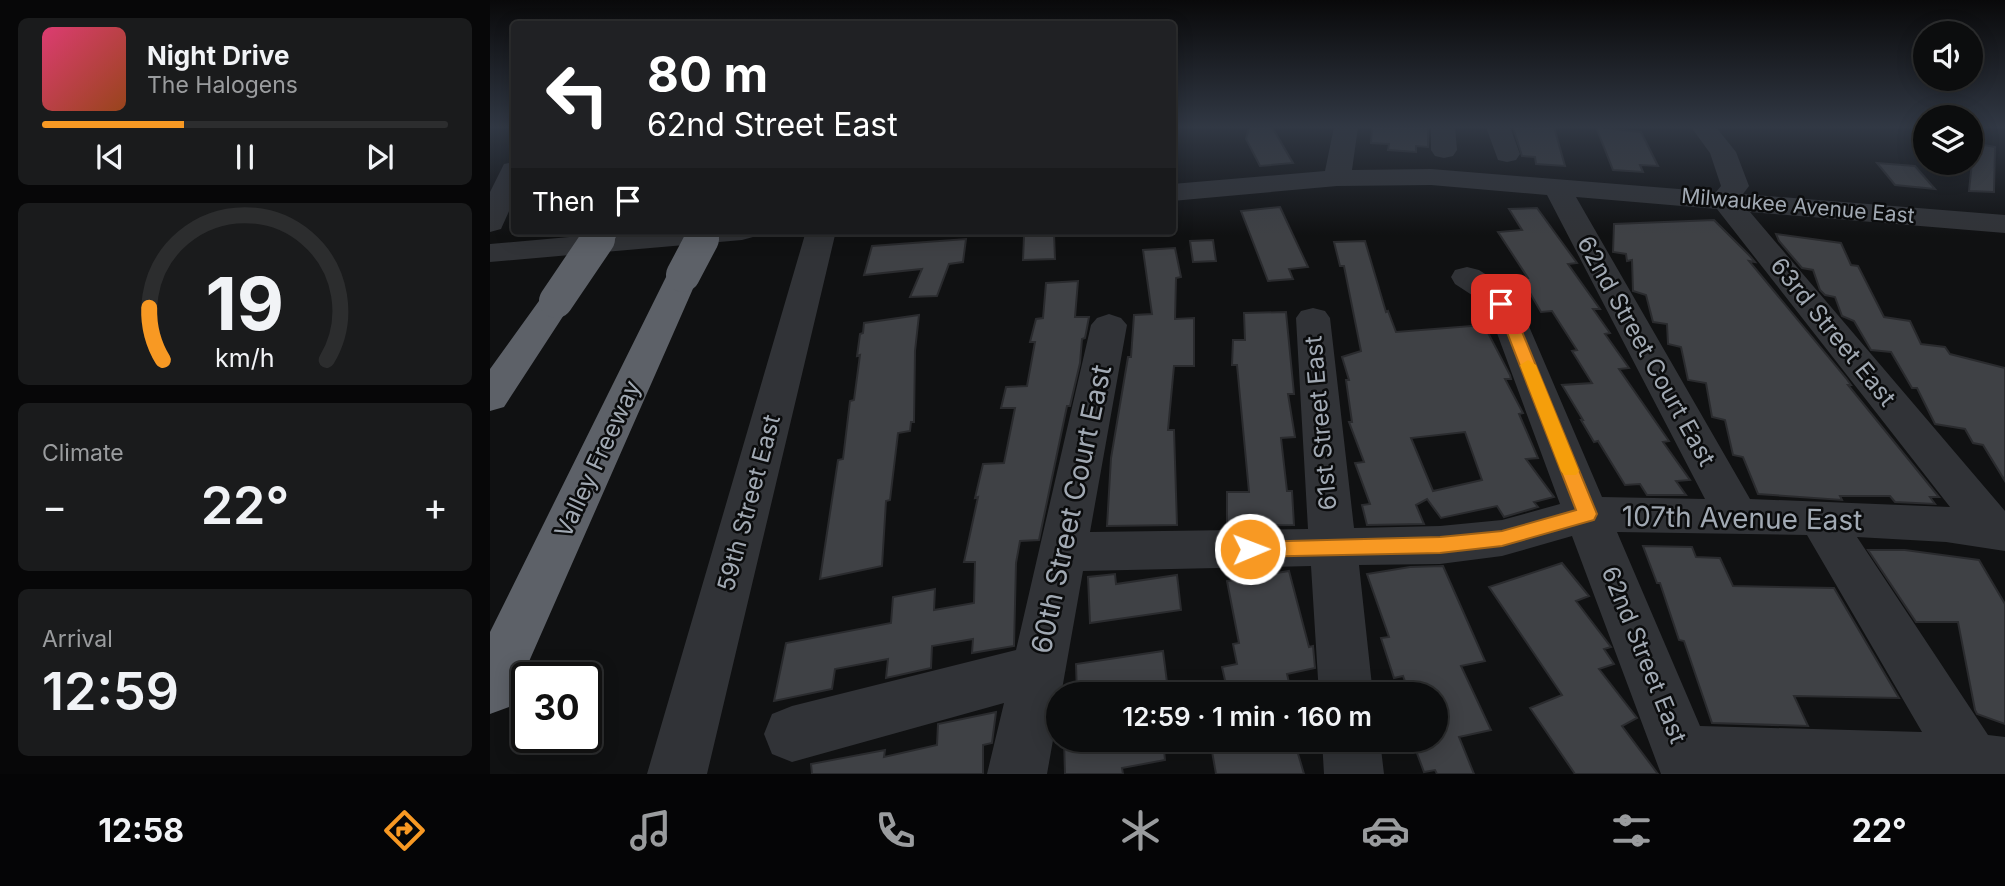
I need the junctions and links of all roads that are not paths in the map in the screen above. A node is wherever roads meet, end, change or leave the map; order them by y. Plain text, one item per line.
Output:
1 (1340, 163) edge
2 (1727, 163) edge
3 (511, 177) edge
4 (1337, 178) junction
5 (1556, 186) junction
6 (1176, 193) edge
7 (1725, 200) junction
8 (490, 223) edge
9 (2005, 224) edge
10 (601, 235) edge
11 (696, 235) edge
12 (706, 235) edge
13 (726, 235) edge
14 (820, 235) edge
15 (490, 253) edge
16 (694, 273) junction
17 (1467, 277) dead end
18 (1313, 318) dead end
19 (1109, 326) dead end
20 (490, 398) edge
21 (1587, 514) junction
22 (1737, 517) junction
23 (1820, 518) junction
24 (2000, 532) edge
25 (1331, 548) junction
26 (1062, 552) junction
27 (1039, 669) junction
28 (1345, 682) edge
29 (490, 688) edge
30 (792, 734) dead end
31 (1351, 752) edge
32 (1687, 764) edge
33 (1989, 764) edge
34 (677, 774) edge
35 (1017, 774) edge
36 (1354, 774) edge

1 - 4 street
2 - 7 street
3 - 8 street
4 - 5 street, Milwaukee Avenue East
4 - 6 street, Milwaukee Avenue East
5 - 7 street, Milwaukee Avenue East
5 - 22 street, 62nd Street Court East
7 - 9 street, Milwaukee Avenue East
7 - 24 street, 63rd Street East
10 - 20 highway, bridge
11 - 15 street
12 - 16 highway, Valley Freeway, bridge
13 - 16 highway
14 - 34 street, 59th Street East
16 - 29 highway, Valley Freeway
17 - 21 street, 62nd Street East
18 - 25 street, 61st Street East
19 - 26 street, 60th Street Court East
21 - 22 street, 107th Avenue East
21 - 25 street, 107th Avenue East
21 - 32 street, 62nd Street East
22 - 23 street, 107th Avenue East
23 - 24 street, 107th Avenue East
23 - 33 street
25 - 26 street, 107th Avenue East
25 - 28 street, 61st Street East
26 - 27 street, 60th Street Court East
27 - 30 street
27 - 35 street, 60th Street Court East
31 - 36 street
32 - 33 street

